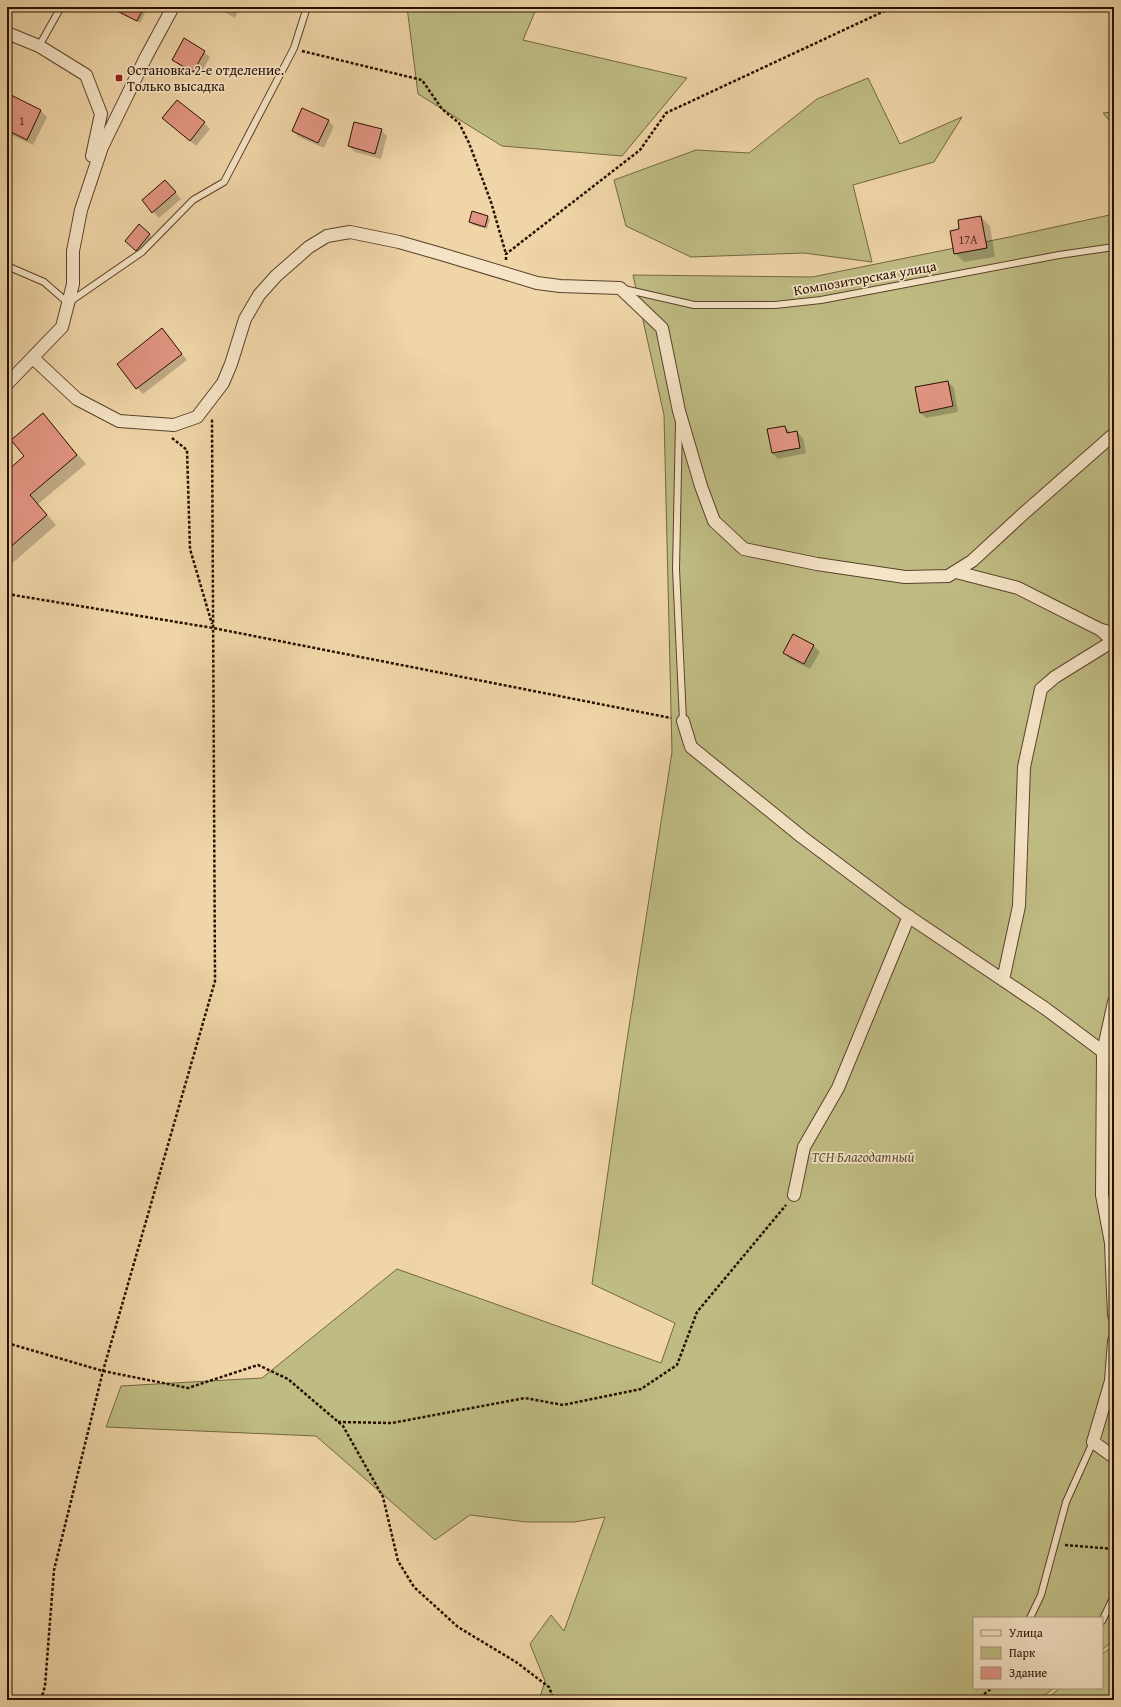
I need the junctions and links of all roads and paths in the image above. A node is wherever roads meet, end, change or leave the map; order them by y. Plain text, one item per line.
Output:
1 (61, 7) edge
2 (173, 7) edge
3 (307, 7) edge
4 (893, 7) edge
5 (7, 33) edge
6 (39, 46) junction
7 (294, 48) junction
8 (81, 210) junction
9 (1114, 247) edge
10 (506, 254) junction
11 (7, 266) edge
12 (504, 273) junction
13 (620, 288) junction
14 (68, 303) junction
15 (33, 358) junction
16 (7, 384) edge
17 (212, 399) junction
18 (679, 411) junction
19 (1114, 434) edge
20 (170, 437) dead end
21 (956, 572) junction
22 (7, 594) edge
23 (213, 628) junction
24 (1114, 637) edge
25 (683, 721) junction
26 (909, 916) junction
27 (1003, 980) junction
28 (1114, 1002) edge
29 (1103, 1052) junction
30 (1114, 1058) edge
31 (794, 1195) joint
32 (1114, 1315) edge
33 (1114, 1342) edge
34 (7, 1343) edge
35 (103, 1371) junction
36 (337, 1422) junction
37 (1094, 1442) junction
38 (1114, 1456) edge
39 (1054, 1545) junction
40 (1114, 1549) edge
41 (1114, 1596) edge
42 (1030, 1617) edge
43 (1103, 1619) edge
44 (991, 1689) edge
45 (41, 1700) edge
46 (554, 1700) edge
47 (976, 1700) edge

1 - 6 lane
2 - 8 street
3 - 7 lane
4 - 10 path
5 - 6 street
6 - 8 street
7 - 10 path
7 - 14 lane
8 - 14 street
9 - 13 lane, Композиторская улица
10 - 12 path
11 - 14 lane
12 - 13 street
12 - 17 street
13 - 18 street
14 - 15 street
15 - 16 street
15 - 17 street
17 - 23 path
18 - 21 street
18 - 25 lane
19 - 21 street
20 - 23 path
21 - 24 street
22 - 23 path
23 - 25 path
23 - 35 path
24 - 27 street
25 - 26 street
26 - 27 street
26 - 31 street
27 - 29 street
28 - 29 street
29 - 30 street
29 - 32 street
31 - 36 path
33 - 37 street
34 - 35 path
35 - 36 path
35 - 45 path
36 - 46 path
37 - 38 street
37 - 39 lane
39 - 40 path
39 - 42 lane
41 - 43 lane
44 - 47 path

